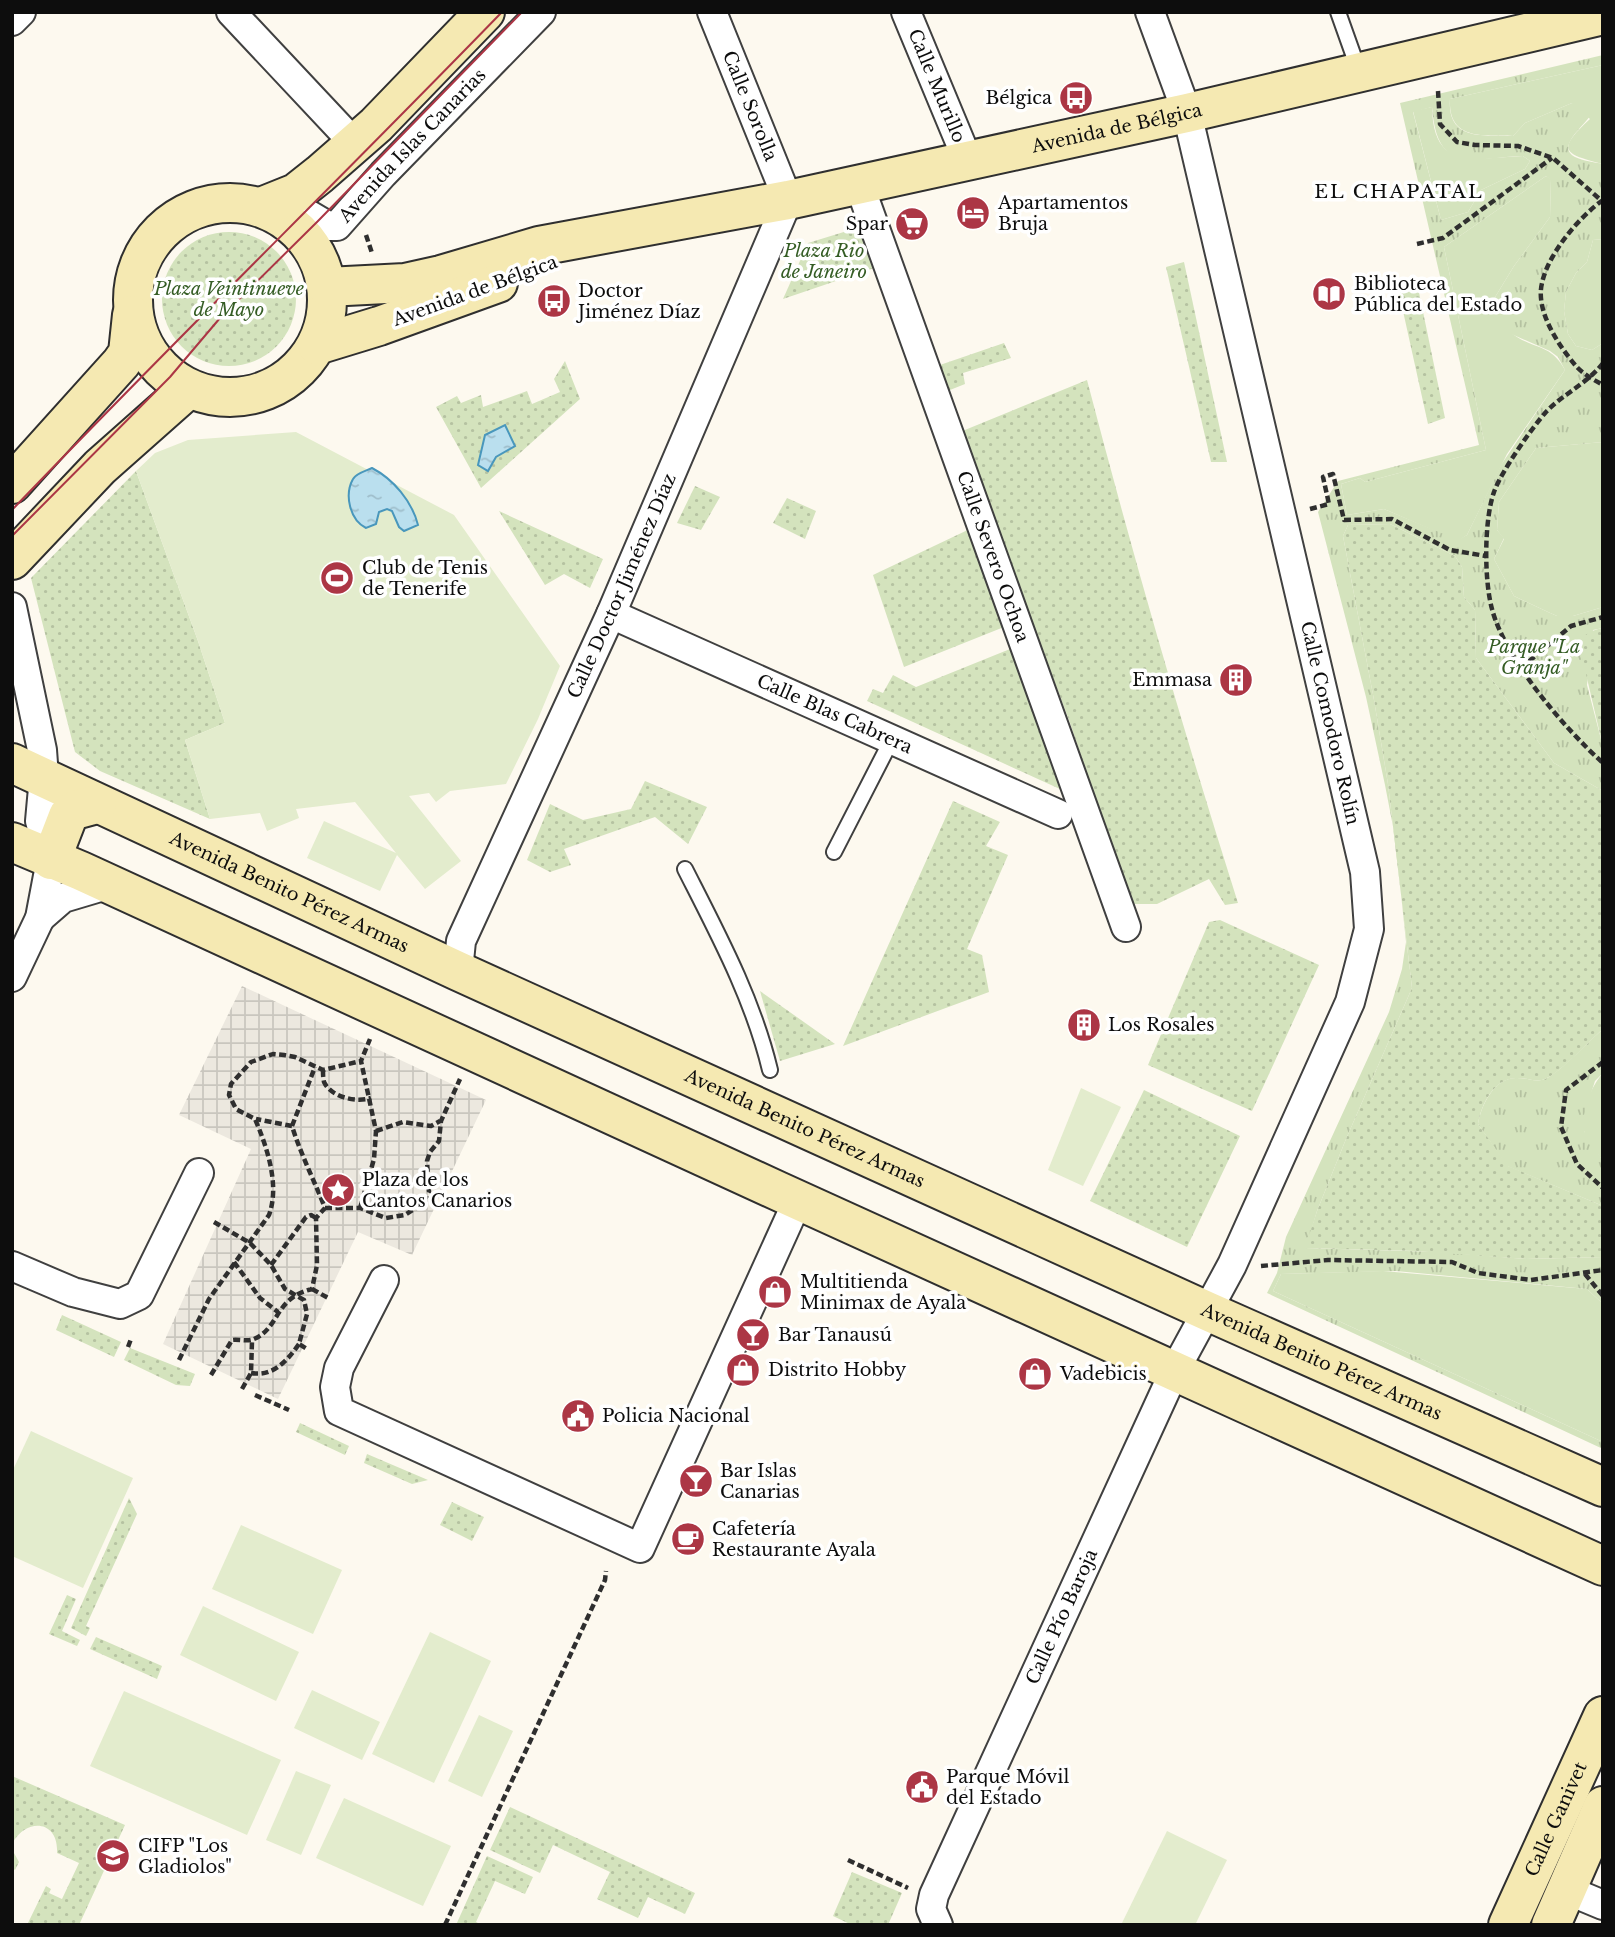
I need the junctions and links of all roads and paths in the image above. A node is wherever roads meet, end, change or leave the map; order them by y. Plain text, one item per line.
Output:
1 (21, 12) edge
2 (231, 12) edge
3 (485, 12) edge
4 (541, 12) edge
5 (712, 12) edge
6 (906, 12) edge
7 (1150, 12) edge
8 (1338, 12) edge
9 (1603, 15) edge
10 (12, 21) edge
11 (1360, 72) junction
12 (1438, 91) dead end
13 (1187, 113) junction
14 (354, 144) junction
15 (1553, 158) junction
16 (968, 161) junction
17 (859, 184) junction
18 (788, 200) junction
19 (1602, 201) edge
20 (264, 208) junction
21 (354, 208) junction
22 (629, 229) junction
23 (1417, 243) dead end
24 (382, 284) junction
25 (327, 288) junction
26 (132, 315) junction
27 (317, 345) junction
28 (1603, 363) edge
29 (1588, 376) junction
30 (1603, 385) edge
31 (188, 389) junction
32 (12, 484) edge
33 (1310, 509) dead end
34 (1486, 556) junction
35 (12, 560) edge
36 (12, 607) edge
37 (611, 614) junction
38 (1603, 617) edge
39 (1521, 668) junction
40 (892, 739) junction
41 (1603, 763) edge
42 (28, 770) edge
43 (97, 804) junction
44 (1058, 814) dead end
45 (12, 842) edge
46 (834, 852) dead end
47 (51, 860) junction
48 (685, 869) dead end
49 (110, 884) junction
50 (40, 919) junction
51 (1126, 928) dead end
52 (458, 971) junction
53 (12, 977) edge
54 (370, 1038) dead end
55 (361, 1061) junction
56 (1603, 1062) edge
57 (315, 1067) junction
58 (323, 1070) junction
59 (770, 1070) dead end
60 (460, 1078) dead end
61 (371, 1098) junction
62 (255, 1119) junction
63 (441, 1121) junction
64 (292, 1126) junction
65 (376, 1131) junction
66 (198, 1173) dead end
67 (1603, 1188) edge
68 (798, 1200) junction
69 (325, 1208) junction
70 (360, 1208) junction
71 (316, 1218) junction
72 (214, 1222) dead end
73 (250, 1243) junction
74 (234, 1262) junction
75 (271, 1265) junction
76 (12, 1266) edge
77 (1261, 1266) dead end
78 (1603, 1270) edge
79 (1585, 1274) junction
80 (384, 1280) dead end
81 (312, 1289) junction
82 (294, 1295) junction
83 (1603, 1296) edge
84 (330, 1299) dead end
85 (1207, 1311) junction
86 (278, 1312) junction
87 (131, 1339) dead end
88 (252, 1341) junction
89 (299, 1345) junction
90 (128, 1346) dead end
91 (307, 1349) dead end
92 (179, 1360) dead end
93 (1175, 1370) junction
94 (251, 1373) junction
95 (211, 1375) dead end
96 (242, 1389) dead end
97 (255, 1395) dead end
98 (289, 1410) dead end
99 (1603, 1487) edge
100 (1603, 1566) edge
101 (606, 1571) dead end
102 (1603, 1716) edge
103 (1603, 1806) edge
104 (848, 1860) dead end
105 (1532, 1874) junction
106 (912, 1890) dead end
107 (1567, 1890) junction
108 (1603, 1905) edge
109 (445, 1925) edge
110 (938, 1925) edge
111 (1508, 1925) edge
112 (1551, 1925) edge

1 - 10 street
2 - 14 street
3 - 14 street
4 - 21 street, Avenida Islas Canarias
5 - 18 street, Calle Sorolla
6 - 16 street, Calle Murillo
7 - 13 street, Calle Comodoro Rolín
8 - 11 lane
9 - 11 street, Avenida de Bélgica
11 - 13 street, Avenida de Bélgica
12 - 15 path
13 - 16 street, Avenida de Bélgica
13 - 85 street, Calle Comodoro Rolín
14 - 20 street
15 - 19 path
15 - 23 path
16 - 17 street, Avenida de Bélgica
17 - 18 street, Avenida de Bélgica
17 - 51 street, Calle Severo Ochoa
18 - 22 street, Avenida de Bélgica
18 - 37 street, Calle Doctor Jiménez Díaz
19 - 29 path
20 - 21 street, Avenida Islas Canarias
20 - 25 street
20 - 26 street
21 - 24 path
22 - 24 street, Avenida de Bélgica
22 - 27 street, Avenida de Bélgica
24 - 25 street, Avenida de Bélgica
25 - 27 street
26 - 31 street
26 - 32 street
27 - 31 street
28 - 29 path
29 - 30 path
29 - 34 path
31 - 35 street
33 - 34 path
34 - 39 path
36 - 42 street
37 - 40 street, Calle Blas Cabrera
37 - 52 street, Calle Doctor Jiménez Díaz
38 - 39 path
39 - 41 path
40 - 44 street, Calle Blas Cabrera
40 - 46 lane
42 - 43 street, Avenida Benito Pérez Armas
42 - 47 street
43 - 47 street
43 - 52 street, Avenida Benito Pérez Armas
45 - 47 street
47 - 49 street
47 - 50 street
48 - 59 lane
49 - 50 street
49 - 68 street
50 - 53 street
52 - 85 street, Avenida Benito Pérez Armas
54 - 55 path
55 - 58 path
55 - 61 path
56 - 67 path
57 - 58 path
57 - 62 path
57 - 64 path
58 - 61 path
60 - 63 path
61 - 65 path
62 - 64 path
62 - 73 path
63 - 65 path
63 - 70 path
64 - 69 path
65 - 70 path
66 - 76 street
68 - 80 street
68 - 93 street
69 - 70 path
69 - 71 path
71 - 75 path
71 - 81 path
72 - 73 path
73 - 74 path
73 - 75 path
74 - 86 path
74 - 92 path
75 - 82 path
77 - 79 path
78 - 79 path
79 - 83 path
81 - 82 path
81 - 84 path
82 - 86 path
82 - 89 path
85 - 93 street, Calle Pío Baroja
85 - 99 street, Avenida Benito Pérez Armas
86 - 88 path
87 - 90 path
88 - 94 path
88 - 95 path
89 - 91 path
89 - 94 path
93 - 100 street
93 - 110 street, Calle Pío Baroja
94 - 96 path
97 - 98 path
101 - 109 path
102 - 105 street, Calle Ganivet
103 - 107 street, Calle Ganivet
104 - 106 path
105 - 107 street
105 - 111 street, Calle Ganivet
107 - 108 street
107 - 112 street, Calle Ganivet

